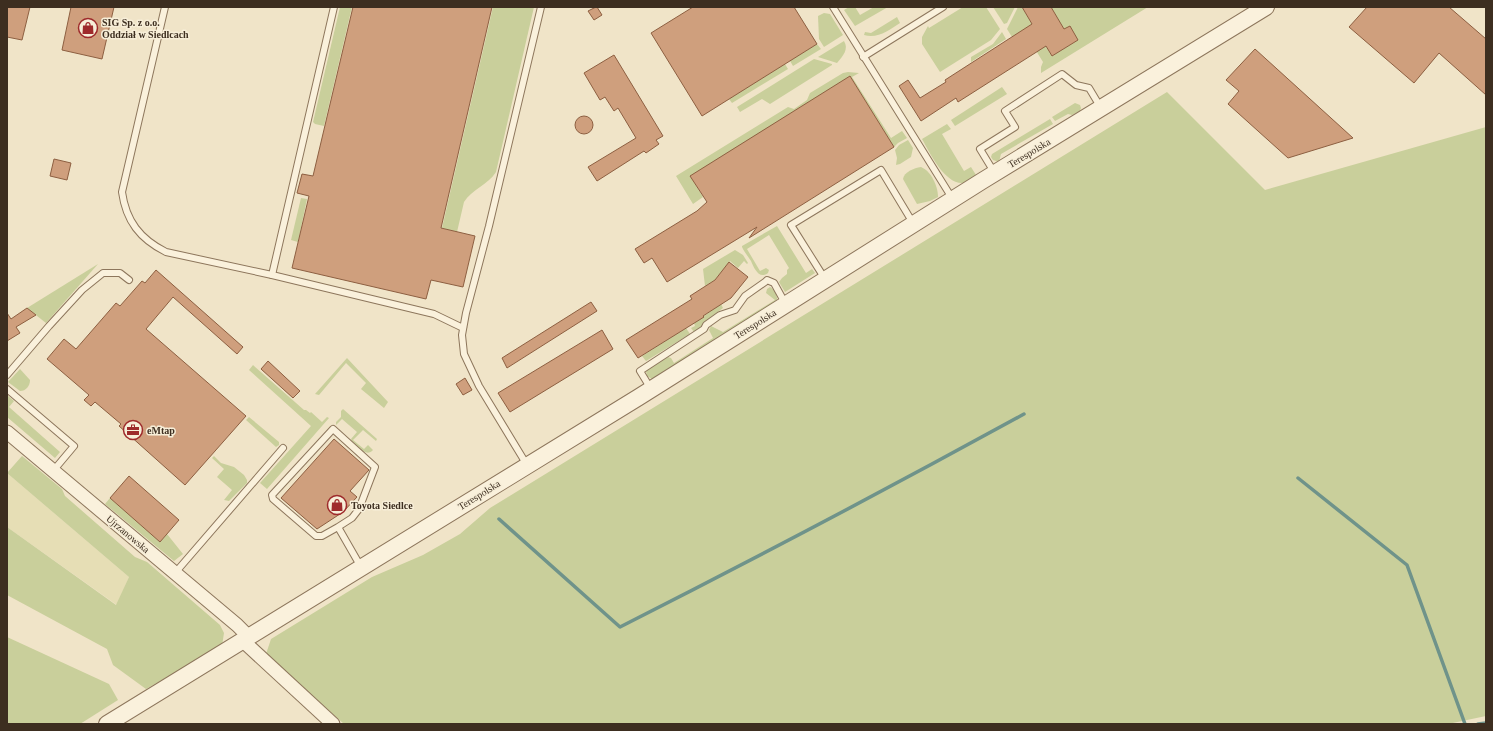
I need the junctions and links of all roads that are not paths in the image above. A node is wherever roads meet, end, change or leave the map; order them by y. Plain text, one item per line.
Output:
1 (165, 7) edge
2 (334, 7) edge
3 (541, 7) edge
4 (833, 7) edge
5 (943, 7) edge
6 (1266, 7) edge
7 (864, 57) junction
8 (1102, 109) junction
9 (995, 173) junction
10 (953, 199) junction
11 (914, 224) junction
12 (272, 276) junction
13 (129, 280) dead end
14 (826, 280) junction
15 (786, 305) junction
16 (463, 328) junction
17 (7, 375) edge
18 (7, 389) edge
19 (651, 389) junction
20 (7, 432) edge
21 (283, 448) dead end
22 (527, 465) junction
23 (53, 471) junction
24 (338, 527) junction
25 (361, 567) junction
26 (175, 573) junction
27 (245, 638) junction
28 (107, 724) edge
29 (333, 724) edge

1 - 12 lane
2 - 12 lane
3 - 16 lane
4 - 7 lane
5 - 7 lane
6 - 8 street, Terespolska
7 - 10 lane
8 - 9 street, Terespolska
8 - 9 lane
9 - 10 street, Terespolska
10 - 11 street, Terespolska
11 - 14 street, Terespolska
11 - 14 lane
12 - 16 lane
13 - 17 lane
14 - 15 street, Terespolska
15 - 19 street, Terespolska
15 - 19 lane
16 - 22 lane
18 - 23 lane
19 - 22 street, Terespolska
20 - 23 street, Ujrzanowska
21 - 26 lane
22 - 25 street, Terespolska
23 - 26 street, Ujrzanowska
24 - 24 lane
24 - 25 lane
25 - 27 street, Terespolska
26 - 27 street, Ujrzanowska
27 - 28 street, Terespolska
27 - 29 street, Ujrzanowska

